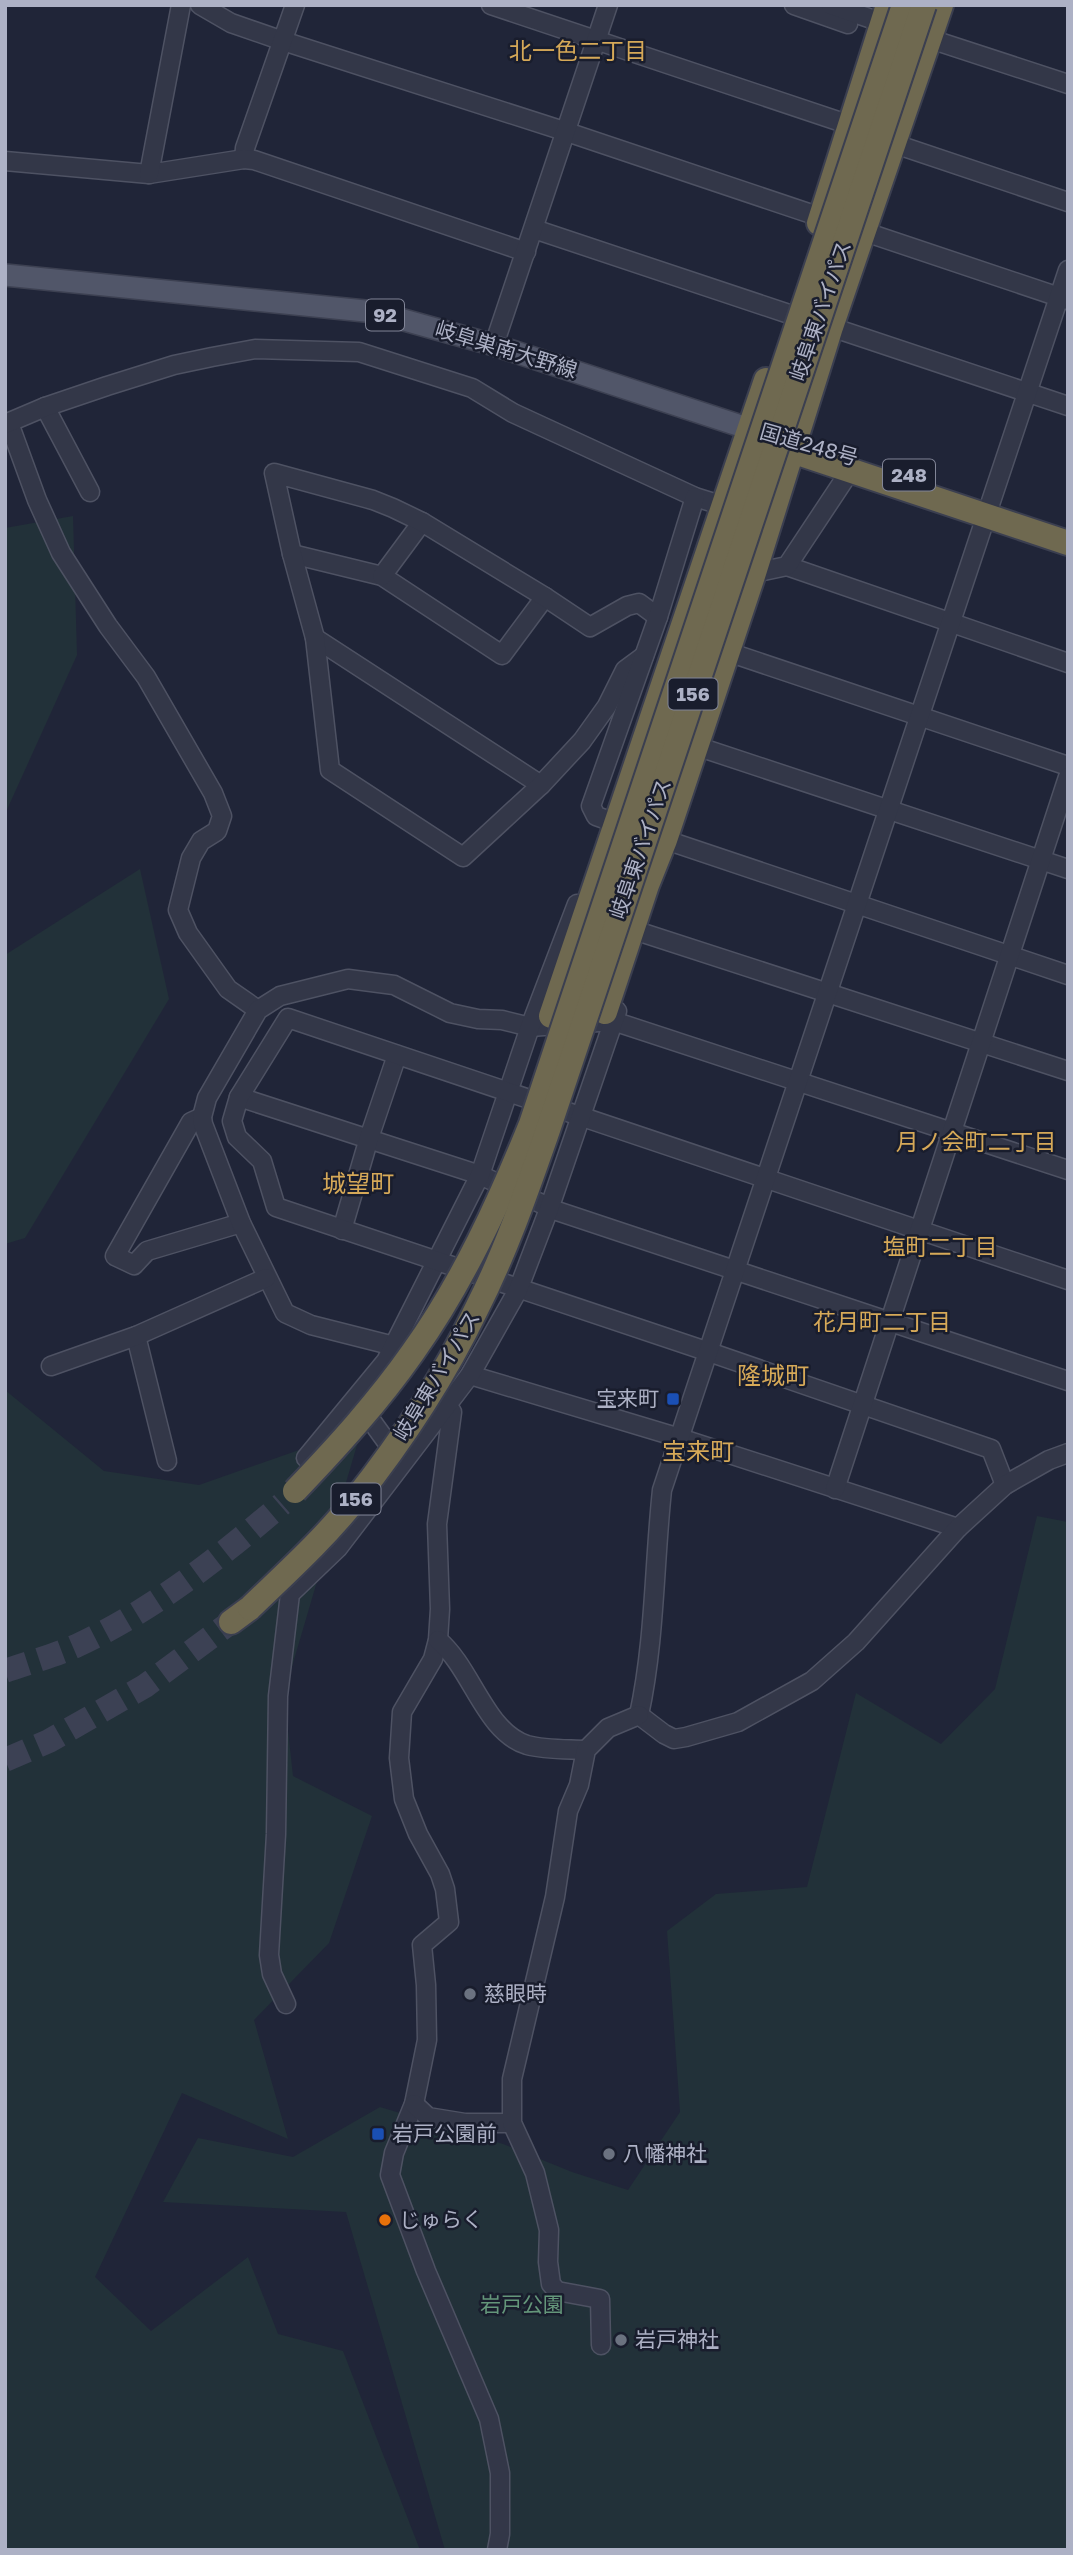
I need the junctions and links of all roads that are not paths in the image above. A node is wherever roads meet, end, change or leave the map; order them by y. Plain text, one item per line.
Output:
1 (181, 5) edge
2 (200, 5) edge
3 (295, 5) edge
4 (491, 5) edge
5 (608, 5) edge
6 (794, 5) edge
7 (831, 5) edge
8 (904, 5) edge
9 (924, 5) edge
10 (941, 5) edge
11 (885, 14) edge
12 (930, 39) junction
13 (595, 40) junction
14 (284, 41) junction
15 (1068, 84) edge
16 (850, 125) junction
17 (567, 132) junction
18 (895, 144) junction
19 (244, 159) junction
20 (5, 161) edge
21 (149, 174) junction
22 (1068, 201) edge
23 (821, 218) junction
24 (534, 229) junction
25 (865, 232) junction
26 (526, 252) junction
27 (1068, 270) edge
28 (5, 275) edge
29 (1063, 299) edge
30 (789, 314) junction
31 (831, 327) junction
32 (494, 345) junction
33 (1027, 393) junction
34 (1068, 406) edge
35 (45, 407) junction
36 (7, 424) edge
37 (750, 429) junction
38 (794, 445) junction
39 (850, 471) junction
40 (90, 492) dead end
41 (695, 496) junction
42 (724, 506) junction
43 (989, 509) junction
44 (422, 522) junction
45 (1068, 527) edge
46 (1068, 543) edge
47 (292, 554) junction
48 (787, 566) junction
49 (754, 573) junction
50 (382, 576) junction
51 (545, 597) junction
52 (658, 617) junction
53 (950, 624) junction
54 (315, 638) junction
55 (728, 652) junction
56 (643, 656) junction
57 (1068, 663) edge
58 (919, 716) junction
59 (696, 746) junction
60 (1068, 766) edge
61 (1068, 777) edge
62 (541, 785) junction
63 (888, 810) junction
64 (616, 823) junction
65 (665, 840) junction
66 (1041, 860) junction
67 (1068, 869) edge
68 (857, 904) junction
69 (643, 933) junction
70 (1009, 956) junction
71 (1068, 975) edge
72 (827, 993) junction
73 (258, 1010) junction
74 (609, 1016) junction
75 (541, 1021) junction
76 (981, 1043) junction
77 (397, 1055) junction
78 (1068, 1071) edge
79 (798, 1082) junction
80 (508, 1093) junction
81 (239, 1097) junction
82 (202, 1117) junction
83 (580, 1117) junction
84 (952, 1132) junction
85 (369, 1138) junction
86 (1068, 1170) edge
87 (480, 1175) junction
88 (765, 1178) junction
89 (549, 1209) junction
90 (240, 1223) junction
91 (342, 1230) junction
92 (920, 1230) junction
93 (435, 1262) junction
94 (734, 1270) junction
95 (267, 1278) junction
96 (1068, 1280) edge
97 (518, 1290) junction
98 (437, 1316) junction
99 (890, 1322) junction
100 (136, 1336) junction
101 (394, 1346) junction
102 (709, 1352) junction
103 (51, 1366) dead end
104 (442, 1374) junction
105 (470, 1375) junction
106 (1068, 1381) edge
107 (356, 1399) junction
108 (446, 1404) junction
109 (863, 1405) junction
110 (680, 1438) junction
111 (1068, 1453) edge
112 (306, 1458) dead end
113 (167, 1461) dead end
114 (402, 1462) junction
115 (1005, 1485) junction
116 (835, 1489) junction
117 (288, 1497) tunnel mouth
118 (958, 1528) junction
119 (241, 1615) tunnel mouth
120 (439, 1640) junction
121 (639, 1715) junction
122 (586, 1750) junction
123 (286, 2004) dead end
124 (414, 2104) junction
125 (512, 2123) junction
126 (601, 2345) dead end
127 (497, 2550) edge

1 - 21 street
2 - 14 street
3 - 14 street
4 - 13 street
5 - 13 street
6 - 11 street
7 - 11 street
8 - 98 highway, 岐阜東バイパス / 156, bridge
9 - 104 highway, 岐阜東バイパス / 156, bridge
10 - 12 highway, 156
11 - 12 street
11 - 16 highway, 156
12 - 15 street
12 - 18 highway, 156
13 - 16 street
13 - 17 street
14 - 17 street
14 - 19 street
16 - 23 highway, 156
17 - 23 street
17 - 24 street
18 - 22 street
18 - 25 highway, 156
19 - 21 street
19 - 26 street
20 - 21 street
23 - 25 street
23 - 30 highway, 156
24 - 26 street
24 - 30 street
25 - 29 street
25 - 31 highway, 156
26 - 32 street
27 - 29 street
28 - 32 main road, 岐阜巣南大野線 / 92
29 - 33 street
30 - 37 highway, 156
31 - 33 street
31 - 38 highway, 156
32 - 37 main road, 岐阜巣南大野線 / 92
33 - 34 street
33 - 43 street
35 - 36 street
35 - 40 street
35 - 41 street
36 - 73 street
37 - 38 highway, 248
37 - 42 highway, 156
38 - 39 highway, 国道248号 / 248
38 - 43 highway, 国道248号 / 248
38 - 49 highway, 156
39 - 43 highway, 国道248号 / 248
39 - 48 street
41 - 42 street
41 - 52 street
42 - 64 highway, 156
43 - 45 highway, 国道248号 / 248
43 - 46 highway, 国道248号 / 248
43 - 53 street
44 - 47 street
44 - 50 street
44 - 51 street
47 - 50 street
47 - 54 street
48 - 49 street
48 - 53 street
49 - 55 highway, 156
50 - 51 street
51 - 52 street
52 - 56 street
53 - 57 street
53 - 58 street
54 - 62 street
54 - 62 street
55 - 58 street
55 - 59 highway, 156
56 - 62 street
56 - 64 street
58 - 60 street
58 - 63 street
59 - 63 street
59 - 65 highway, 156
61 - 66 street
63 - 66 street
63 - 68 street
64 - 65 street
64 - 75 highway, 156
65 - 68 street
65 - 69 street
65 - 74 highway, 156
66 - 67 street
66 - 70 street
68 - 70 street
68 - 72 street
69 - 72 street
69 - 74 street
70 - 71 street
70 - 76 street
72 - 76 street
72 - 79 street
73 - 75 street
73 - 82 street
74 - 75 street
74 - 79 street
74 - 83 street
74 - 104 highway, 156
75 - 80 street
75 - 98 highway, 156
76 - 78 street
76 - 84 street
77 - 80 street
77 - 81 street
77 - 85 street
79 - 84 street
79 - 88 street
80 - 83 street
80 - 87 street
81 - 85 street
81 - 91 street
82 - 90 street
82 - 90 street
83 - 88 street
83 - 89 street
84 - 86 street
84 - 92 street
85 - 87 street
85 - 91 street
87 - 89 street
87 - 93 street
88 - 92 street
88 - 94 street
89 - 94 street
89 - 97 street
90 - 95 street
91 - 93 street
92 - 96 street
92 - 99 street
93 - 97 street
93 - 101 street
94 - 99 street
94 - 102 street
95 - 100 street
95 - 101 street
97 - 102 street
97 - 105 street
98 - 117 highway, 岐阜東バイパス / 156, bridge
99 - 106 street
99 - 109 street
100 - 103 street
100 - 113 street
101 - 107 street
102 - 109 street
102 - 110 street
104 - 119 highway, 岐阜東バイパス / 156, bridge
105 - 108 street
105 - 110 street
107 - 112 street
107 - 114 street
108 - 114 street
108 - 120 street
109 - 115 street
109 - 116 street
110 - 116 street
110 - 121 street
111 - 115 street
114 - 123 street
115 - 118 street
116 - 118 street
118 - 121 street
120 - 122 street
120 - 124 street
121 - 122 street
122 - 125 street
124 - 125 street
124 - 127 street
125 - 126 street

